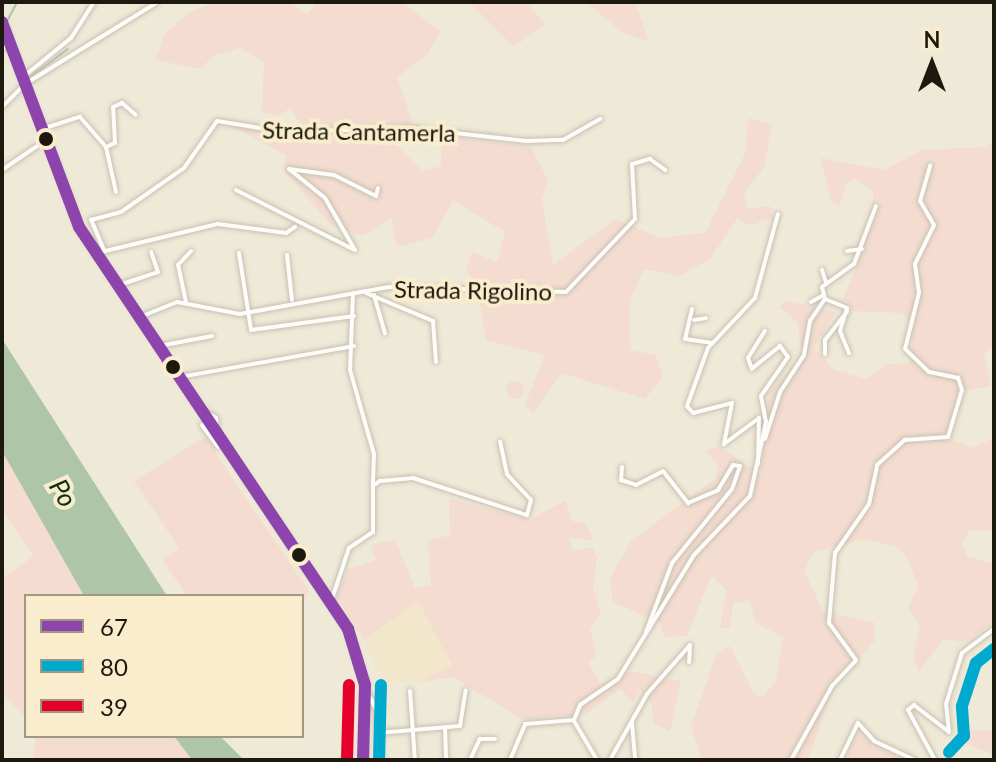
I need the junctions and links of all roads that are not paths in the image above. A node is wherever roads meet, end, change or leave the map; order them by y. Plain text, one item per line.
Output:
1 (94, 2) edge
2 (158, 2) edge
3 (2, 22) edge
4 (11, 45) junction
5 (2, 48) edge
6 (24, 81) junction
7 (2, 107) edge
8 (136, 115) dead end
9 (600, 119) dead end
10 (42, 129) junction
11 (46, 140) junction
12 (106, 147) junction
13 (930, 165) dead end
14 (2, 170) edge
15 (665, 170) dead end
16 (378, 188) dead end
17 (236, 190) dead end
18 (116, 192) dead end
19 (876, 206) dead end
20 (778, 214) dead end
21 (296, 226) junction
22 (862, 249) junction
23 (191, 251) dead end
24 (847, 251) dead end
25 (100, 252) junction
26 (151, 252) dead end
27 (239, 253) dead end
28 (287, 255) dead end
29 (822, 270) dead end
30 (826, 282) junction
31 (119, 285) junction
32 (362, 292) junction
33 (353, 293) junction
34 (374, 295) junction
35 (824, 297) junction
36 (292, 300) junction
37 (186, 302) junction
38 (811, 302) dead end
39 (692, 309) dead end
40 (847, 312) junction
41 (249, 313) junction
42 (354, 316) junction
43 (140, 317) junction
44 (706, 318) dead end
45 (694, 320) junction
46 (765, 331) dead end
47 (385, 333) dead end
48 (212, 336) dead end
49 (713, 343) junction
50 (159, 346) junction
51 (354, 346) junction
52 (849, 353) dead end
53 (825, 354) dead end
54 (436, 362) dead end
55 (180, 377) junction
56 (200, 408) junction
57 (202, 425) dead end
58 (217, 431) junction
59 (500, 442) dead end
60 (762, 445) junction
61 (218, 447) dead end
62 (759, 466) junction
63 (622, 467) dead end
64 (373, 486) junction
65 (331, 602) junction
66 (994, 629) edge
67 (645, 634) junction
68 (689, 662) dead end
69 (466, 690) dead end
70 (410, 691) dead end
71 (366, 693) junction
72 (574, 720) junction
73 (632, 721) junction
74 (445, 727) junction
75 (413, 730) junction
76 (378, 733) junction
77 (495, 739) dead end
78 (363, 760) edge
79 (380, 760) edge
80 (415, 760) edge
81 (446, 760) edge
82 (470, 760) edge
83 (511, 760) edge
84 (597, 760) edge
85 (610, 760) edge
86 (635, 760) edge
87 (791, 760) edge
88 (840, 760) edge
89 (915, 760) edge
90 (935, 760) edge

1 - 6 street
2 - 6 street
3 - 4 main road
4 - 5 street
4 - 6 main road
6 - 7 street
6 - 10 main road
8 - 12 street
9 - 25 street, Strada Cantamerla
10 - 11 main road
10 - 12 street
11 - 14 street
11 - 25 main road
12 - 18 street
13 - 87 street
15 - 32 street, Strada Rigolino
16 - 21 street
17 - 21 street
19 - 22 street
20 - 49 street
21 - 25 street
22 - 24 street
22 - 30 street
23 - 37 street
25 - 31 main road
26 - 31 street
27 - 41 street
28 - 36 street
29 - 30 street
30 - 35 street
31 - 43 main road
32 - 33 street, Strada Rigolino
32 - 34 street
33 - 36 street, Strada Rigolino
33 - 42 street
34 - 47 street
34 - 54 street
35 - 38 street
35 - 40 street
35 - 60 street
36 - 41 street, Strada Rigolino
37 - 41 street, Strada Rigolino
37 - 43 street, Strada Rigolino
39 - 45 street
40 - 52 street
40 - 53 street
41 - 42 street
42 - 51 street
43 - 50 main road
44 - 45 street
45 - 49 street
46 - 60 street
48 - 50 street
49 - 62 street
50 - 55 main road
51 - 55 street
51 - 64 street
55 - 56 main road
56 - 58 main road
56 - 58 main road
57 - 61 street
58 - 65 main road
59 - 64 street
60 - 62 street
62 - 67 street
63 - 67 street
64 - 65 street
65 - 71 main road
66 - 90 street
67 - 72 street
68 - 73 street
69 - 74 street
70 - 75 street
71 - 76 main road
71 - 78 main road
72 - 83 street
72 - 84 street
73 - 85 street
73 - 86 street
74 - 75 street
74 - 81 street
75 - 76 street
75 - 80 street
76 - 79 main road
77 - 82 street
88 - 89 street

